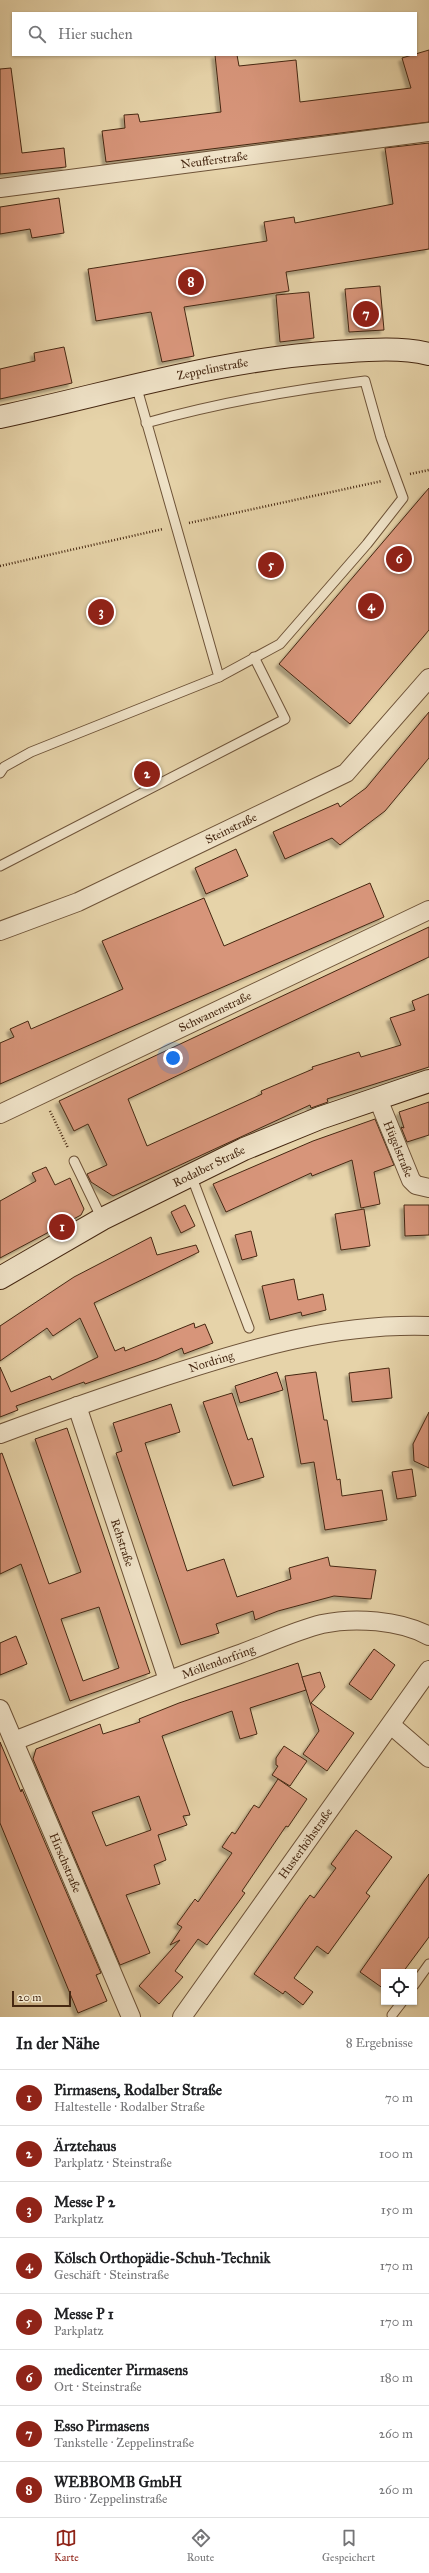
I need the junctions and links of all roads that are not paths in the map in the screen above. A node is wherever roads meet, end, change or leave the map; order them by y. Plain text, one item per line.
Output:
1 (429, 132) edge
2 (0, 188) edge
3 (429, 354) edge
4 (136, 384) junction
5 (0, 416) edge
6 (146, 423) junction
7 (254, 657) junction
8 (219, 677) junction
9 (429, 678) edge
10 (0, 774) edge
11 (0, 866) edge
12 (429, 910) edge
13 (0, 930) edge
14 (429, 1081) edge
15 (378, 1099) junction
16 (0, 1114) edge
17 (74, 1160) road end
18 (191, 1175) junction
19 (429, 1188) edge
20 (102, 1219) junction
21 (0, 1278) edge
22 (429, 1326) edge
23 (249, 1328) dead end
24 (77, 1406) junction
25 (0, 1434) edge
26 (429, 1636) edge
27 (429, 1670) edge
28 (168, 1680) junction
29 (0, 1709) edge
30 (391, 1725) junction
31 (14, 1742) junction
32 (429, 1758) edge
33 (429, 1964) edge
34 (417, 1981) edge
35 (400, 2005) edge
36 (392, 2015) dead end
37 (131, 2017) edge
38 (182, 2017) edge

1 - 2 street, Neufferstraße
3 - 4 main road, Zeppelinstraße
4 - 5 main road, Zeppelinstraße
4 - 6 lane
6 - 7 lane
6 - 8 lane
7 - 8 lane
7 - 11 lane
8 - 10 lane
9 - 13 street, Steinstraße
12 - 16 street, Schwanenstraße
14 - 15 main road, Rodalber Straße
15 - 18 main road, Rodalber Straße
15 - 19 street, Hügelstraße
17 - 20 lane
18 - 20 main road, Rodalber Straße
18 - 23 lane
20 - 21 main road, Rodalber Straße
22 - 24 street, Nordring
24 - 25 street, Nordring
24 - 28 street, Rehstraße
26 - 28 street, Möllendorfring
27 - 30 street, Husterhöhstraße
28 - 31 street, Möllendorfring
29 - 31 street, Hirschstraße
30 - 32 street
30 - 38 street, Husterhöhstraße
31 - 37 street, Hirschstraße
33 - 34 lane
35 - 36 lane

